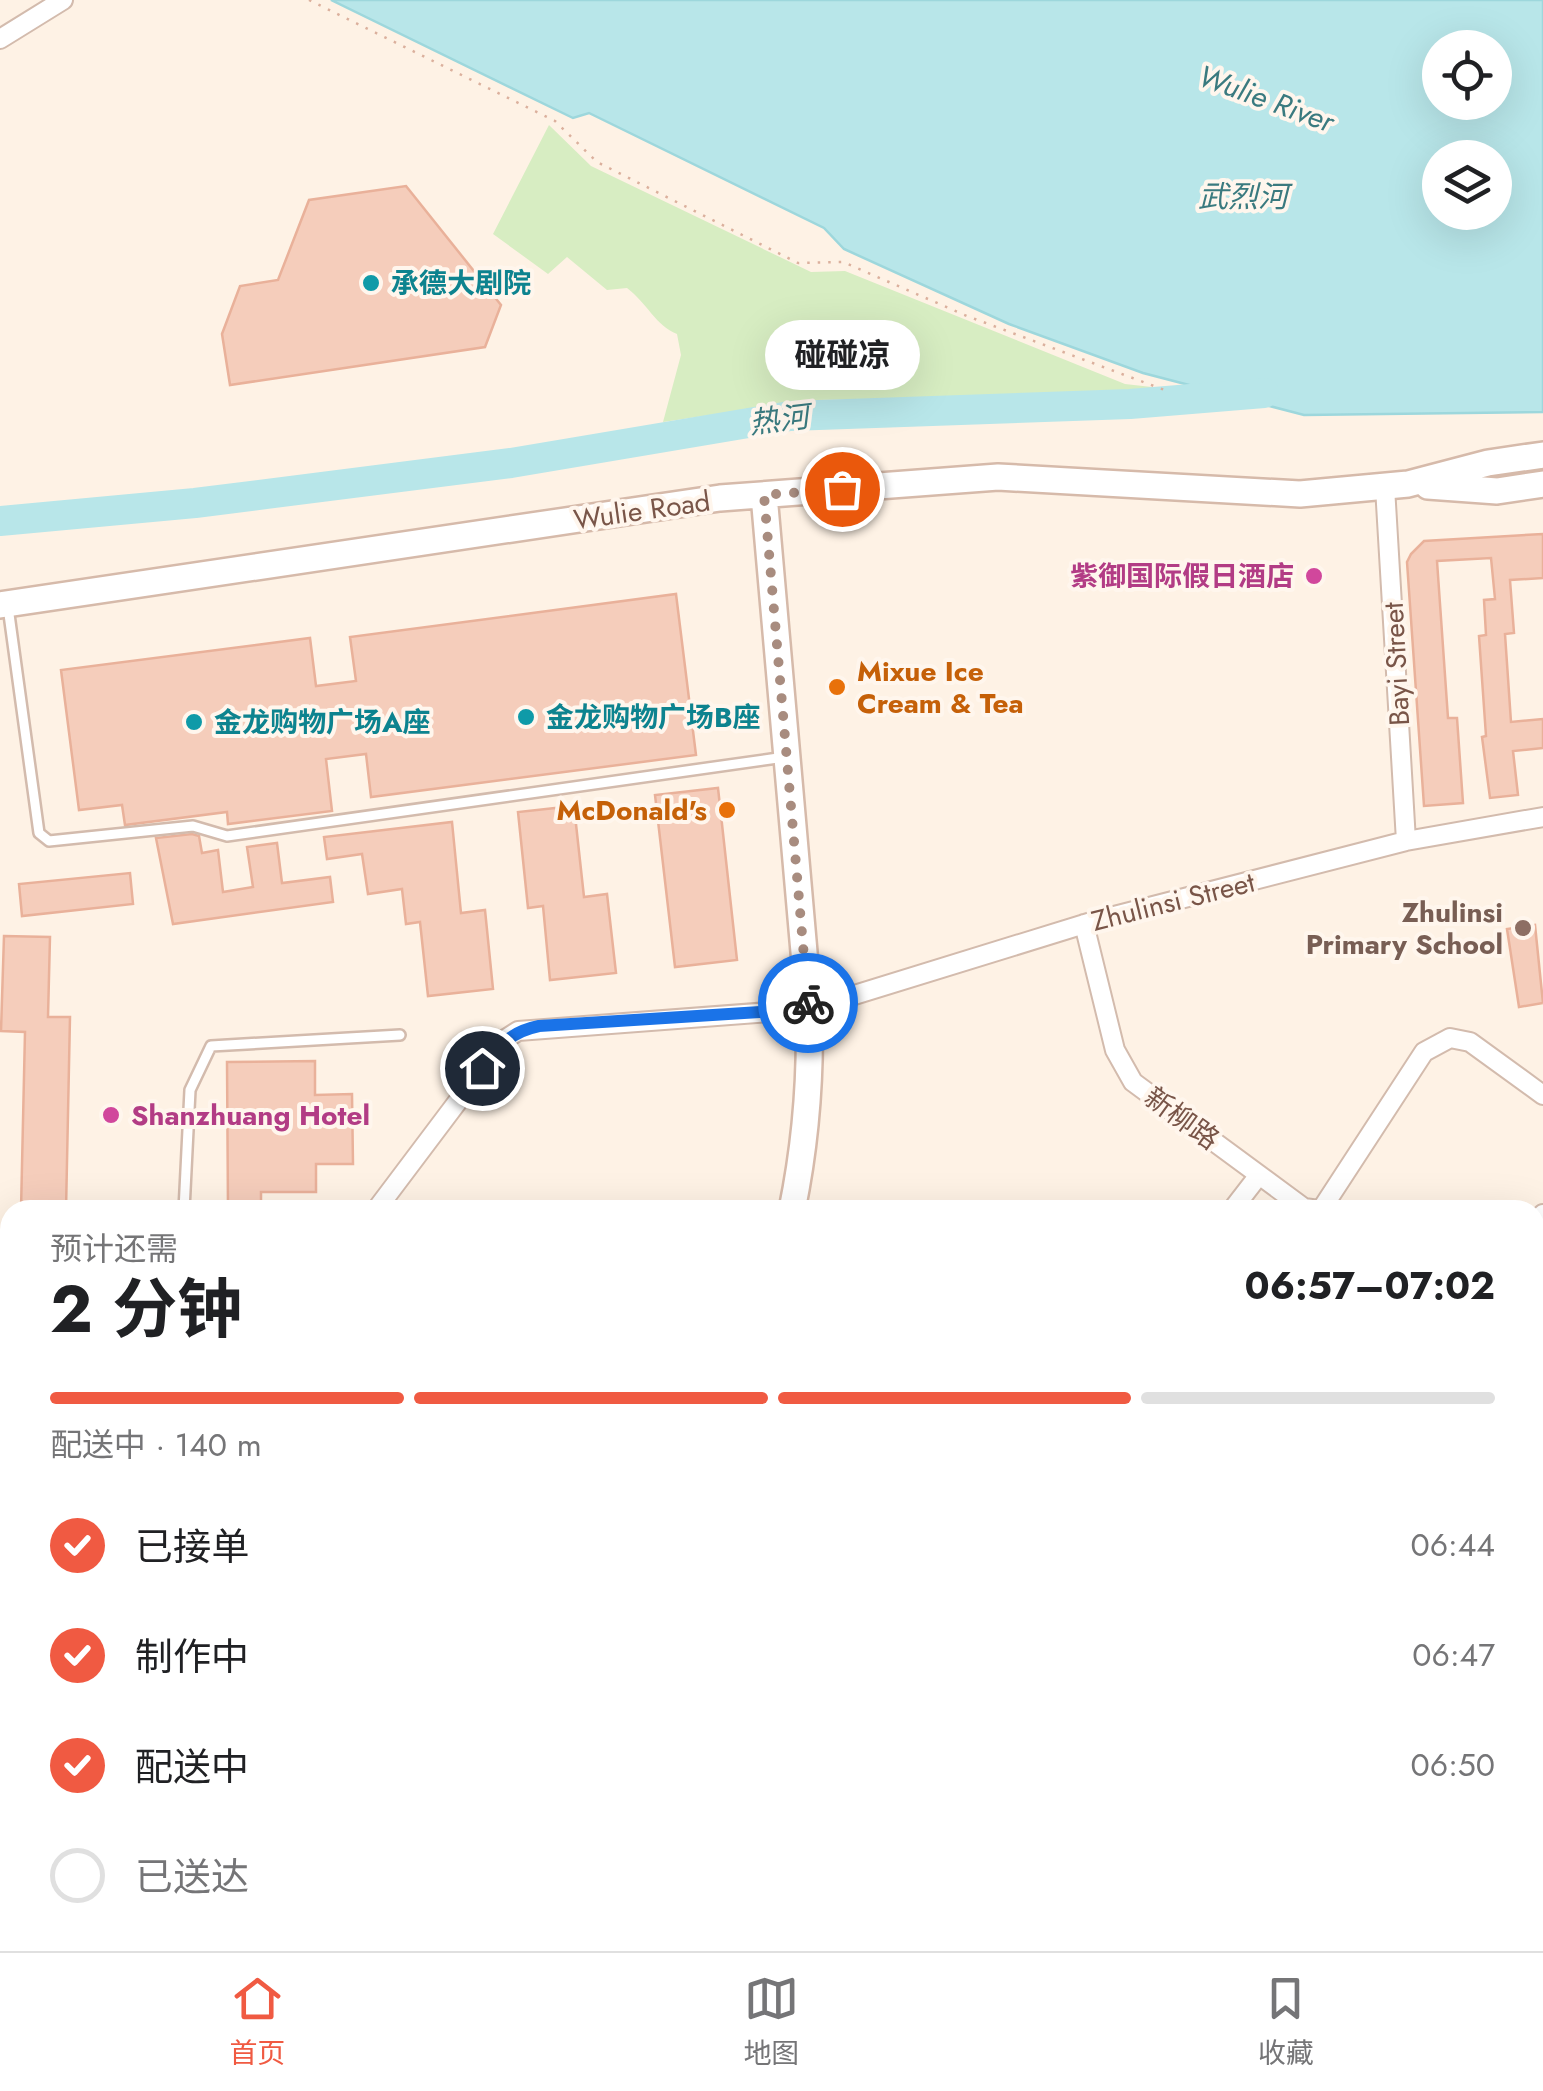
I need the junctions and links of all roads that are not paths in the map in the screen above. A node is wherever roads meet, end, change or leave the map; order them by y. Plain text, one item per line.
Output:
1 (63, 0) edge
2 (0, 39) edge
3 (1543, 455) edge
4 (1543, 484) edge
5 (1397, 485) junction
6 (764, 495) junction
7 (4, 605) edge
8 (786, 756) junction
9 (1543, 817) edge
10 (1406, 842) junction
11 (1084, 924) junction
12 (809, 1009) junction
13 (400, 1035) dead end
14 (1543, 1095) edge
15 (1259, 1174) junction
16 (184, 1200) edge
17 (384, 1200) edge
18 (794, 1200) edge
19 (1240, 1200) edge
20 (1293, 1200) edge
21 (1327, 1200) edge

1 - 2 street
3 - 5 main road, Wulie Road
4 - 5 main road, Wulie Road
5 - 6 main road, Wulie Road
5 - 10 street, Bayi Street
6 - 7 main road, Wulie Road
6 - 8 main road
7 - 8 lane
8 - 12 main road
9 - 10 street, Zhulinsi Street
10 - 11 street, Zhulinsi Street
11 - 12 street, Zhulinsi Street
11 - 15 street, 新柳路
12 - 17 street, Zhulinsi Street
12 - 18 main road
13 - 16 lane
14 - 21 street, 新柳路
15 - 19 street
15 - 20 street, 新柳路

